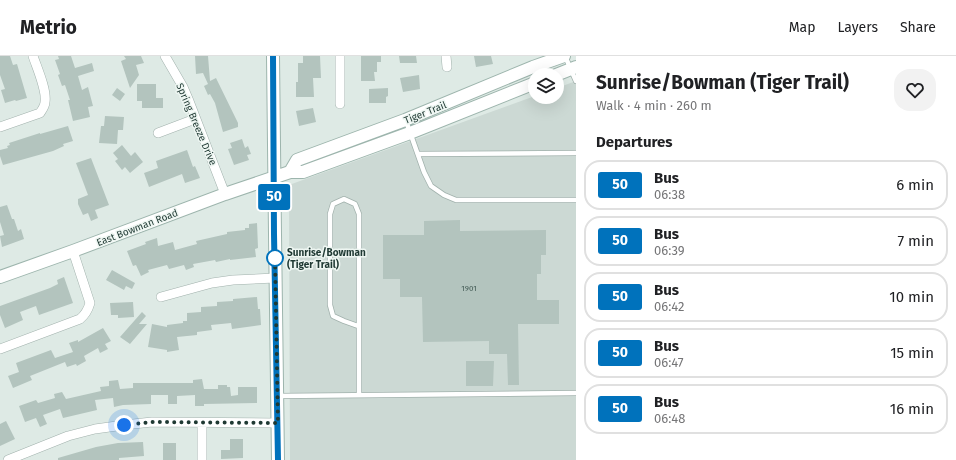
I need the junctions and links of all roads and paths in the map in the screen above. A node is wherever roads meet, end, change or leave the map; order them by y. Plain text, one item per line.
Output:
1 (33, 56) edge
2 (165, 56) edge
3 (273, 56) edge
4 (340, 56) edge
5 (446, 56) edge
6 (564, 56) edge
7 (447, 67) dead end
8 (573, 68) edge
9 (576, 81) edge
10 (528, 86) edge
11 (340, 104) dead end
12 (195, 119) junction
13 (405, 120) junction
14 (0, 127) edge
15 (158, 133) dead end
16 (410, 133) junction
17 (418, 154) junction
18 (576, 154) edge
19 (290, 172) junction
20 (275, 177) junction
21 (225, 194) junction
22 (576, 200) edge
23 (73, 251) junction
24 (0, 277) edge
25 (275, 278) junction
26 (161, 297) dead end
27 (358, 326) junction
28 (0, 348) edge
29 (576, 393) edge
30 (359, 395) junction
31 (278, 396) junction
32 (202, 423) junction
33 (278, 423) junction
34 (8, 460) edge
35 (202, 460) edge
36 (278, 460) edge

1 - 14 street
2 - 12 street, Spring Breeze Drive
3 - 20 street
4 - 11 street
5 - 7 street
6 - 8 lane
6 - 13 street, Tiger Trail
8 - 9 lane
10 - 16 street, Tiger Trail
12 - 15 street
12 - 21 street, Spring Breeze Drive
13 - 16 lane
13 - 19 street, Tiger Trail
16 - 17 lane
16 - 19 street, Tiger Trail
17 - 18 lane
17 - 22 lane
19 - 20 street, Tiger Trail
20 - 21 street, East Bowman Road
20 - 25 street
21 - 23 street, East Bowman Road
23 - 24 street, East Bowman Road
23 - 28 street
25 - 26 street
25 - 31 street
27 - 27 lane
27 - 30 lane
29 - 30 lane
30 - 31 lane
31 - 33 street
32 - 33 street
32 - 34 street
32 - 35 street
33 - 36 street

